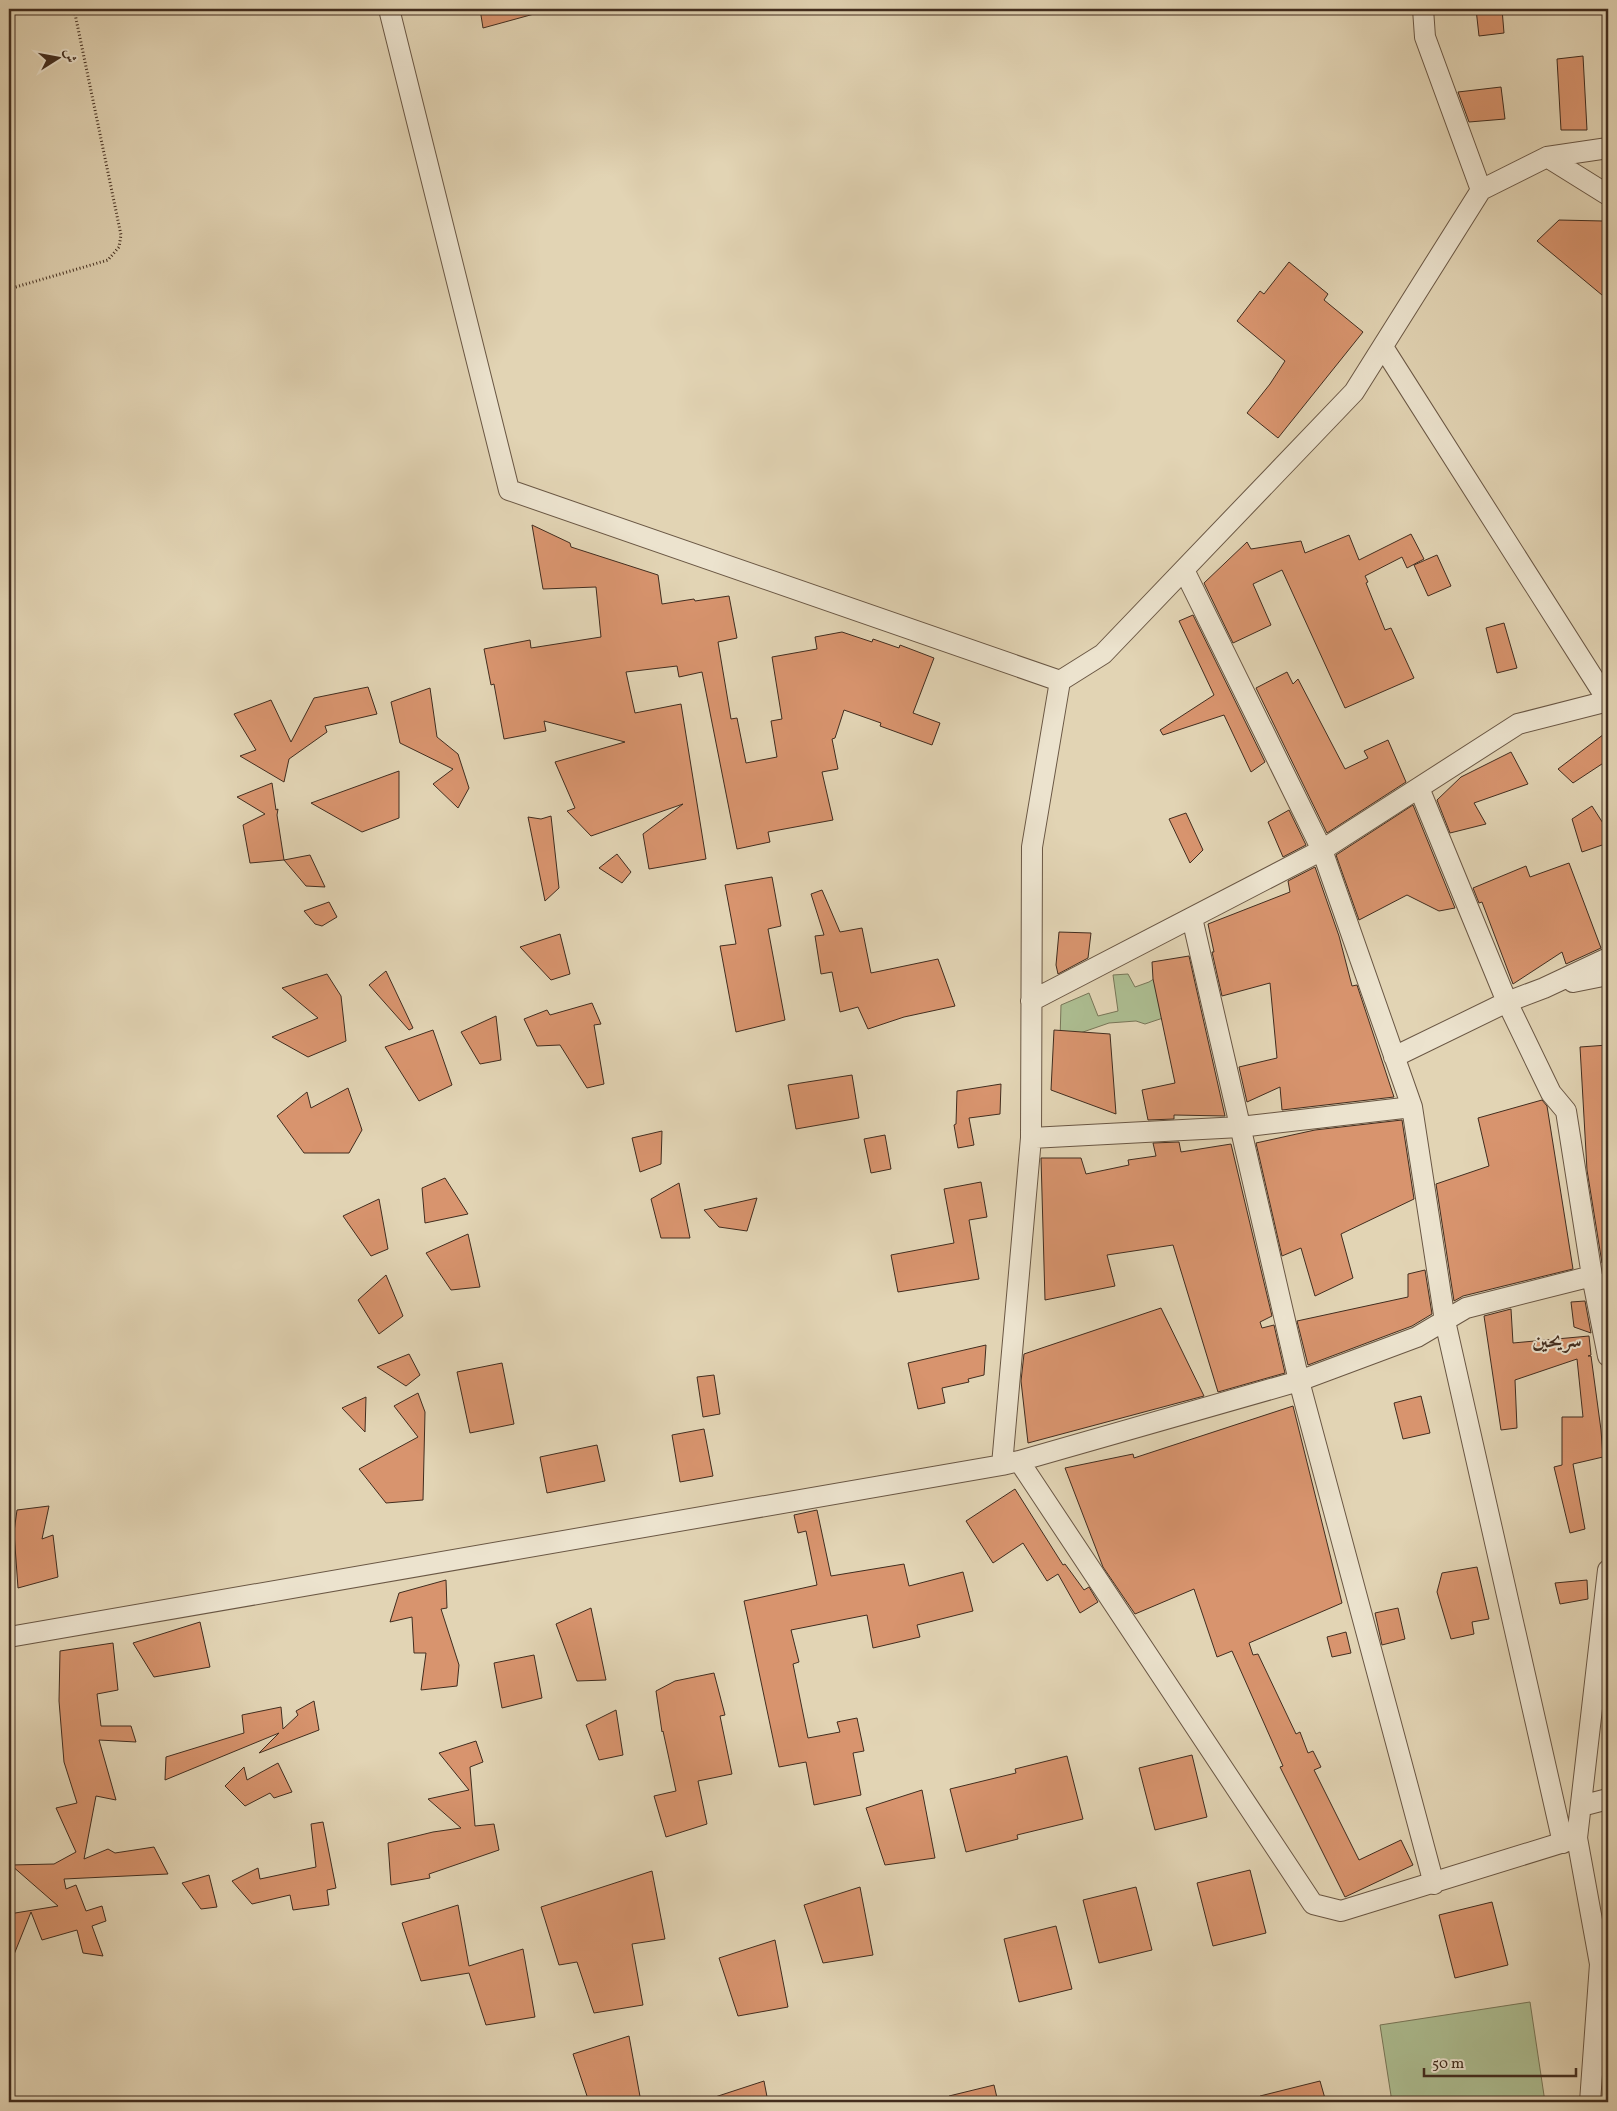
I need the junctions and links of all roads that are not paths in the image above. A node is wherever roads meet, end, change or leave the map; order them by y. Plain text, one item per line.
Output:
1 (389, 9) edge
2 (1423, 9) edge
3 (1608, 148) edge
4 (1547, 157) junction
5 (1482, 190) junction
6 (1608, 195) edge
7 (1382, 346) junction
8 (1184, 570) junction
9 (1060, 681) junction
10 (1608, 701) edge
11 (1419, 788) junction
12 (1322, 850) junction
13 (1192, 918) junction
14 (1608, 958) edge
15 (1608, 975) edge
16 (1544, 988) junction
17 (1031, 1001) junction
18 (1507, 1002) junction
19 (1394, 1057) junction
20 (1412, 1107) junction
21 (1240, 1127) junction
22 (1031, 1138) junction
23 (1592, 1276) junction
24 (1445, 1321) junction
25 (1608, 1356) edge
26 (1299, 1381) junction
27 (1010, 1463) junction
28 (1608, 1570) edge
29 (1607, 1590) edge
30 (9, 1637) edge
31 (1608, 1799) edge
32 (1581, 1806) junction
33 (1570, 1840) junction
34 (1434, 1884) junction
35 (1604, 1963) edge
36 (1590, 2102) edge

1 - 9 street
2 - 5 street
3 - 4 street
4 - 5 street
4 - 6 street
5 - 7 street
7 - 8 street
7 - 10 street
8 - 9 street
8 - 12 street
9 - 17 street
10 - 11 street
11 - 12 street
11 - 18 street
12 - 13 street
12 - 19 street
13 - 17 street
13 - 21 street
14 - 16 street
15 - 16 street
16 - 18 street
17 - 22 street
18 - 19 street
18 - 23 street
19 - 20 street
20 - 21 street
20 - 24 street
21 - 22 street
21 - 26 street
22 - 27 street
23 - 24 street
23 - 25 street
24 - 26 street
24 - 33 street
26 - 27 street
26 - 34 street
27 - 30 street
27 - 34 street
28 - 29 street
29 - 32 street
31 - 32 street
32 - 33 street
33 - 34 street
33 - 35 street
35 - 36 street

